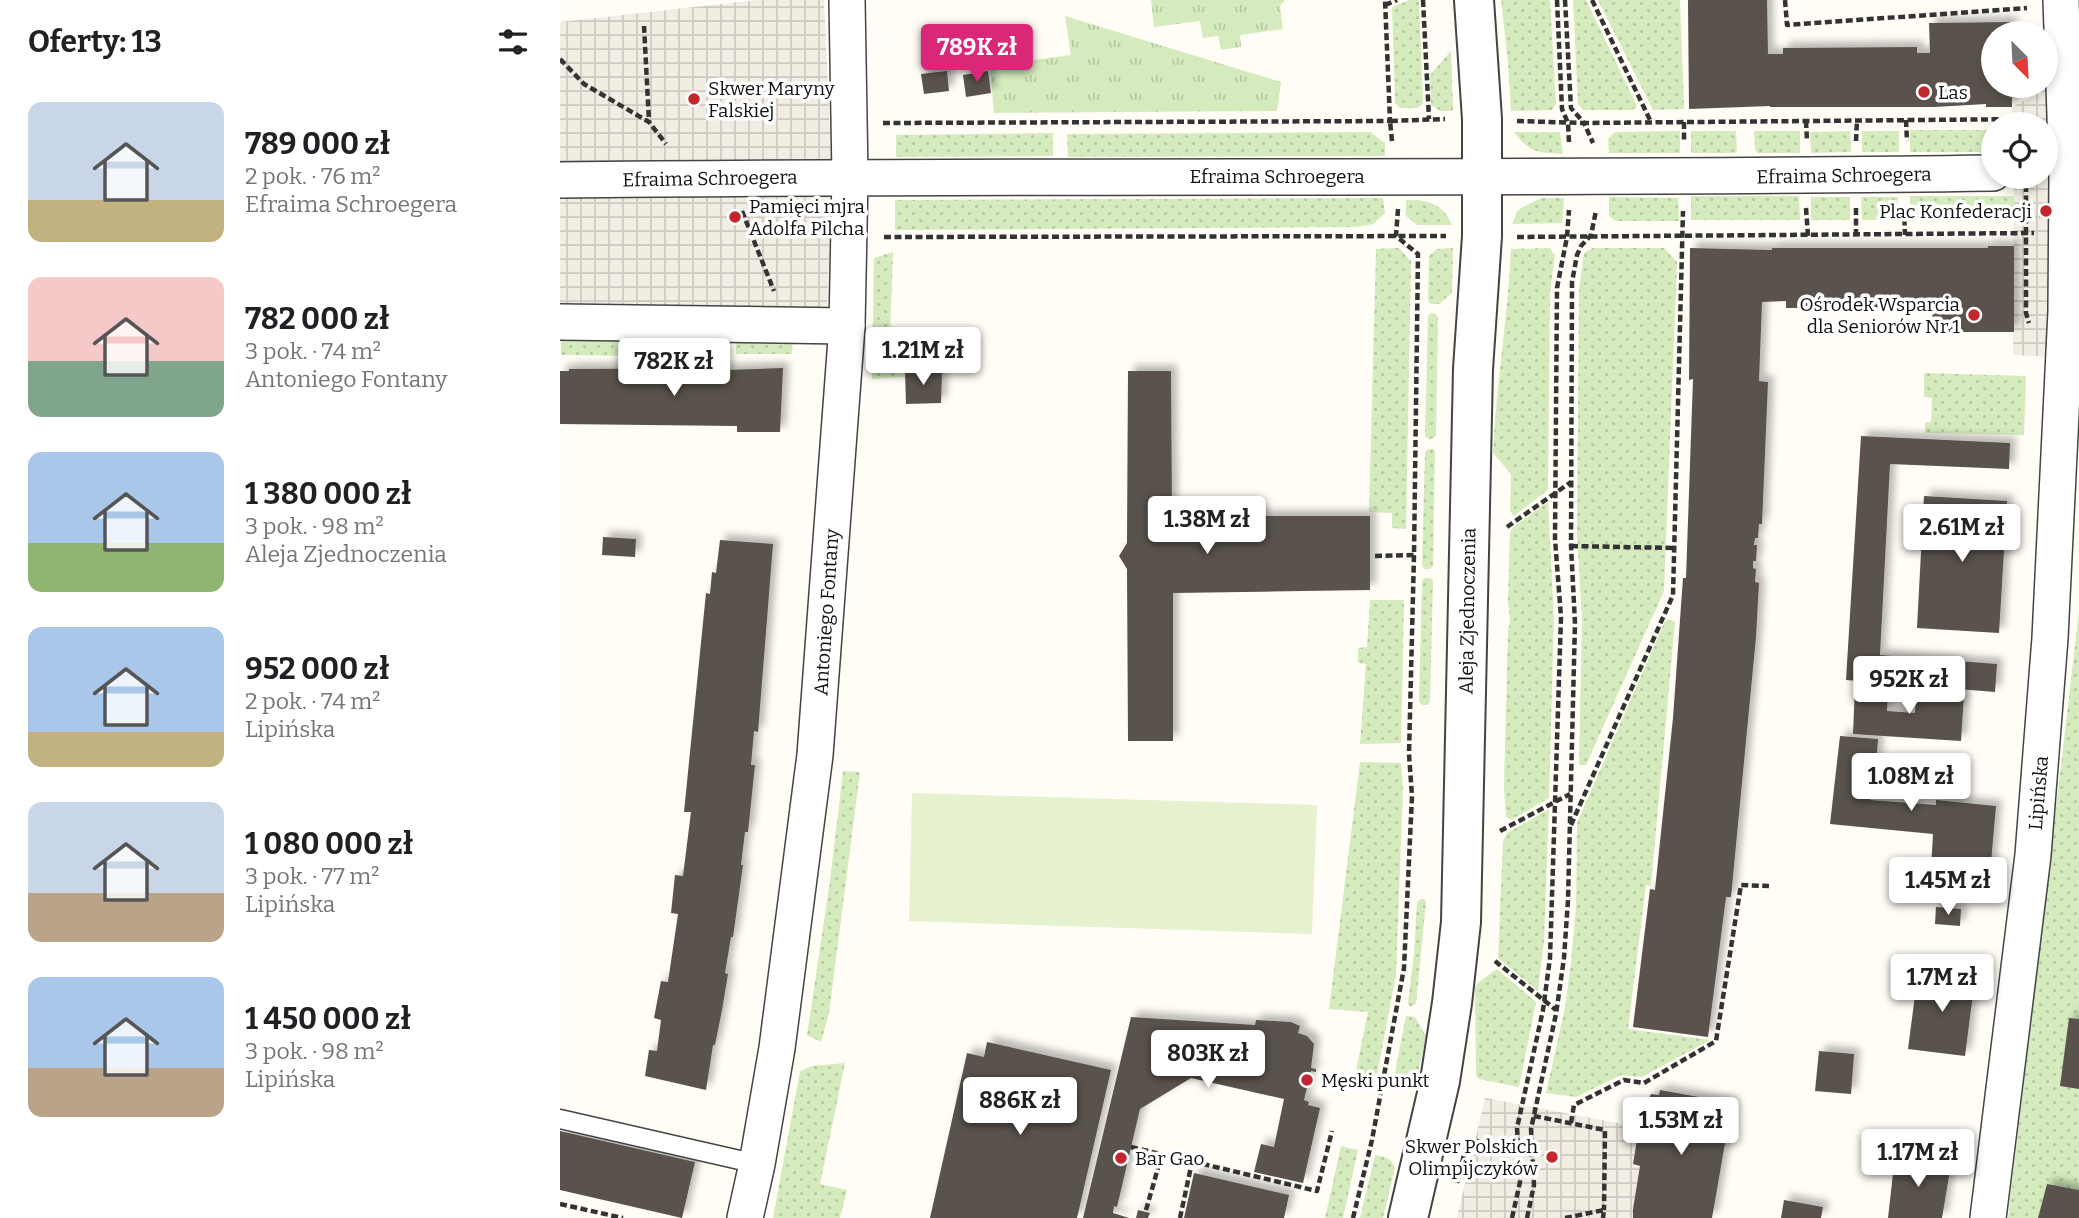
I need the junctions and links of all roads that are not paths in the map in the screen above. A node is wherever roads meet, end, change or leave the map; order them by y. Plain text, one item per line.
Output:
1 (847, 0) edge
2 (1475, 0) edge
3 (2047, 4) edge
4 (1981, 173) edge
5 (2064, 173) edge
6 (850, 176) junction
7 (1483, 177) junction
8 (560, 180) edge
9 (2072, 312) edge
10 (560, 322) edge
11 (847, 326) junction
12 (560, 1119) edge
13 (757, 1164) junction
14 (745, 1218) edge
15 (1408, 1218) edge
16 (1988, 1218) edge

1 - 6 street, Antoniego Fontany
2 - 7 street, Aleja Zjednoczenia
3 - 5 street
4 - 7 street, Efraima Schroegera
5 - 9 street
6 - 7 street, Efraima Schroegera
6 - 8 street, Efraima Schroegera
6 - 11 street, Antoniego Fontany
7 - 15 street, Aleja Zjednoczenia
9 - 16 street, Lipińska
10 - 11 street
11 - 13 street, Antoniego Fontany
12 - 13 lane
13 - 14 street, Antoniego Fontany

